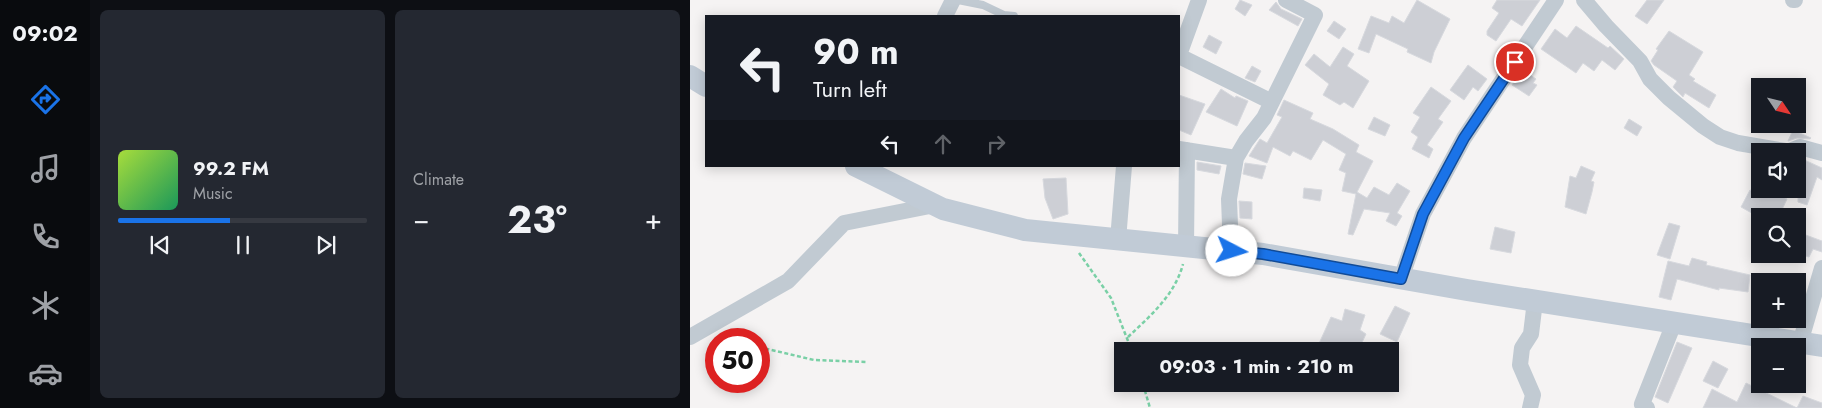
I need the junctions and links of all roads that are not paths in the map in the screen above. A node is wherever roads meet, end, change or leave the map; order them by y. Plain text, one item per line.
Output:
1 (953, 0) edge
2 (958, 0) edge
3 (1199, 0) edge
4 (1286, 0) edge
5 (1556, 0) edge
6 (1584, 0) edge
7 (1317, 8) edge
8 (946, 15) edge
9 (1004, 15) edge
10 (1180, 53) edge
11 (1180, 56) edge
12 (690, 76) edge
13 (705, 85) edge
14 (1272, 102) junction
15 (1751, 145) edge
16 (1806, 149) edge
17 (1183, 150) edge
18 (1822, 154) edge
19 (1236, 158) junction
20 (1124, 167) edge
21 (862, 168) edge
22 (935, 206) junction
23 (1118, 240) junction
24 (1186, 247) junction
25 (1232, 251) junction
26 (1822, 268) edge
27 (1401, 279) junction
28 (1535, 301) junction
29 (1674, 323) junction
30 (690, 337) edge
31 (1768, 338) edge
32 (1801, 338) edge
33 (1806, 344) edge
34 (1822, 346) edge
35 (1642, 407) edge
36 (1530, 408) edge

1 - 8 street
2 - 9 lane
3 - 10 street
4 - 7 street
5 - 27 street
6 - 15 street
7 - 14 street
11 - 14 street
12 - 13 main road
14 - 19 street
16 - 18 street
17 - 19 street
17 - 24 street
19 - 25 street
20 - 23 street
21 - 22 main road
22 - 23 main road
22 - 30 street
23 - 24 main road
24 - 25 main road
25 - 27 main road
26 - 32 street
27 - 28 main road
28 - 29 main road
28 - 36 street
29 - 31 main road
29 - 35 street
33 - 34 main road

